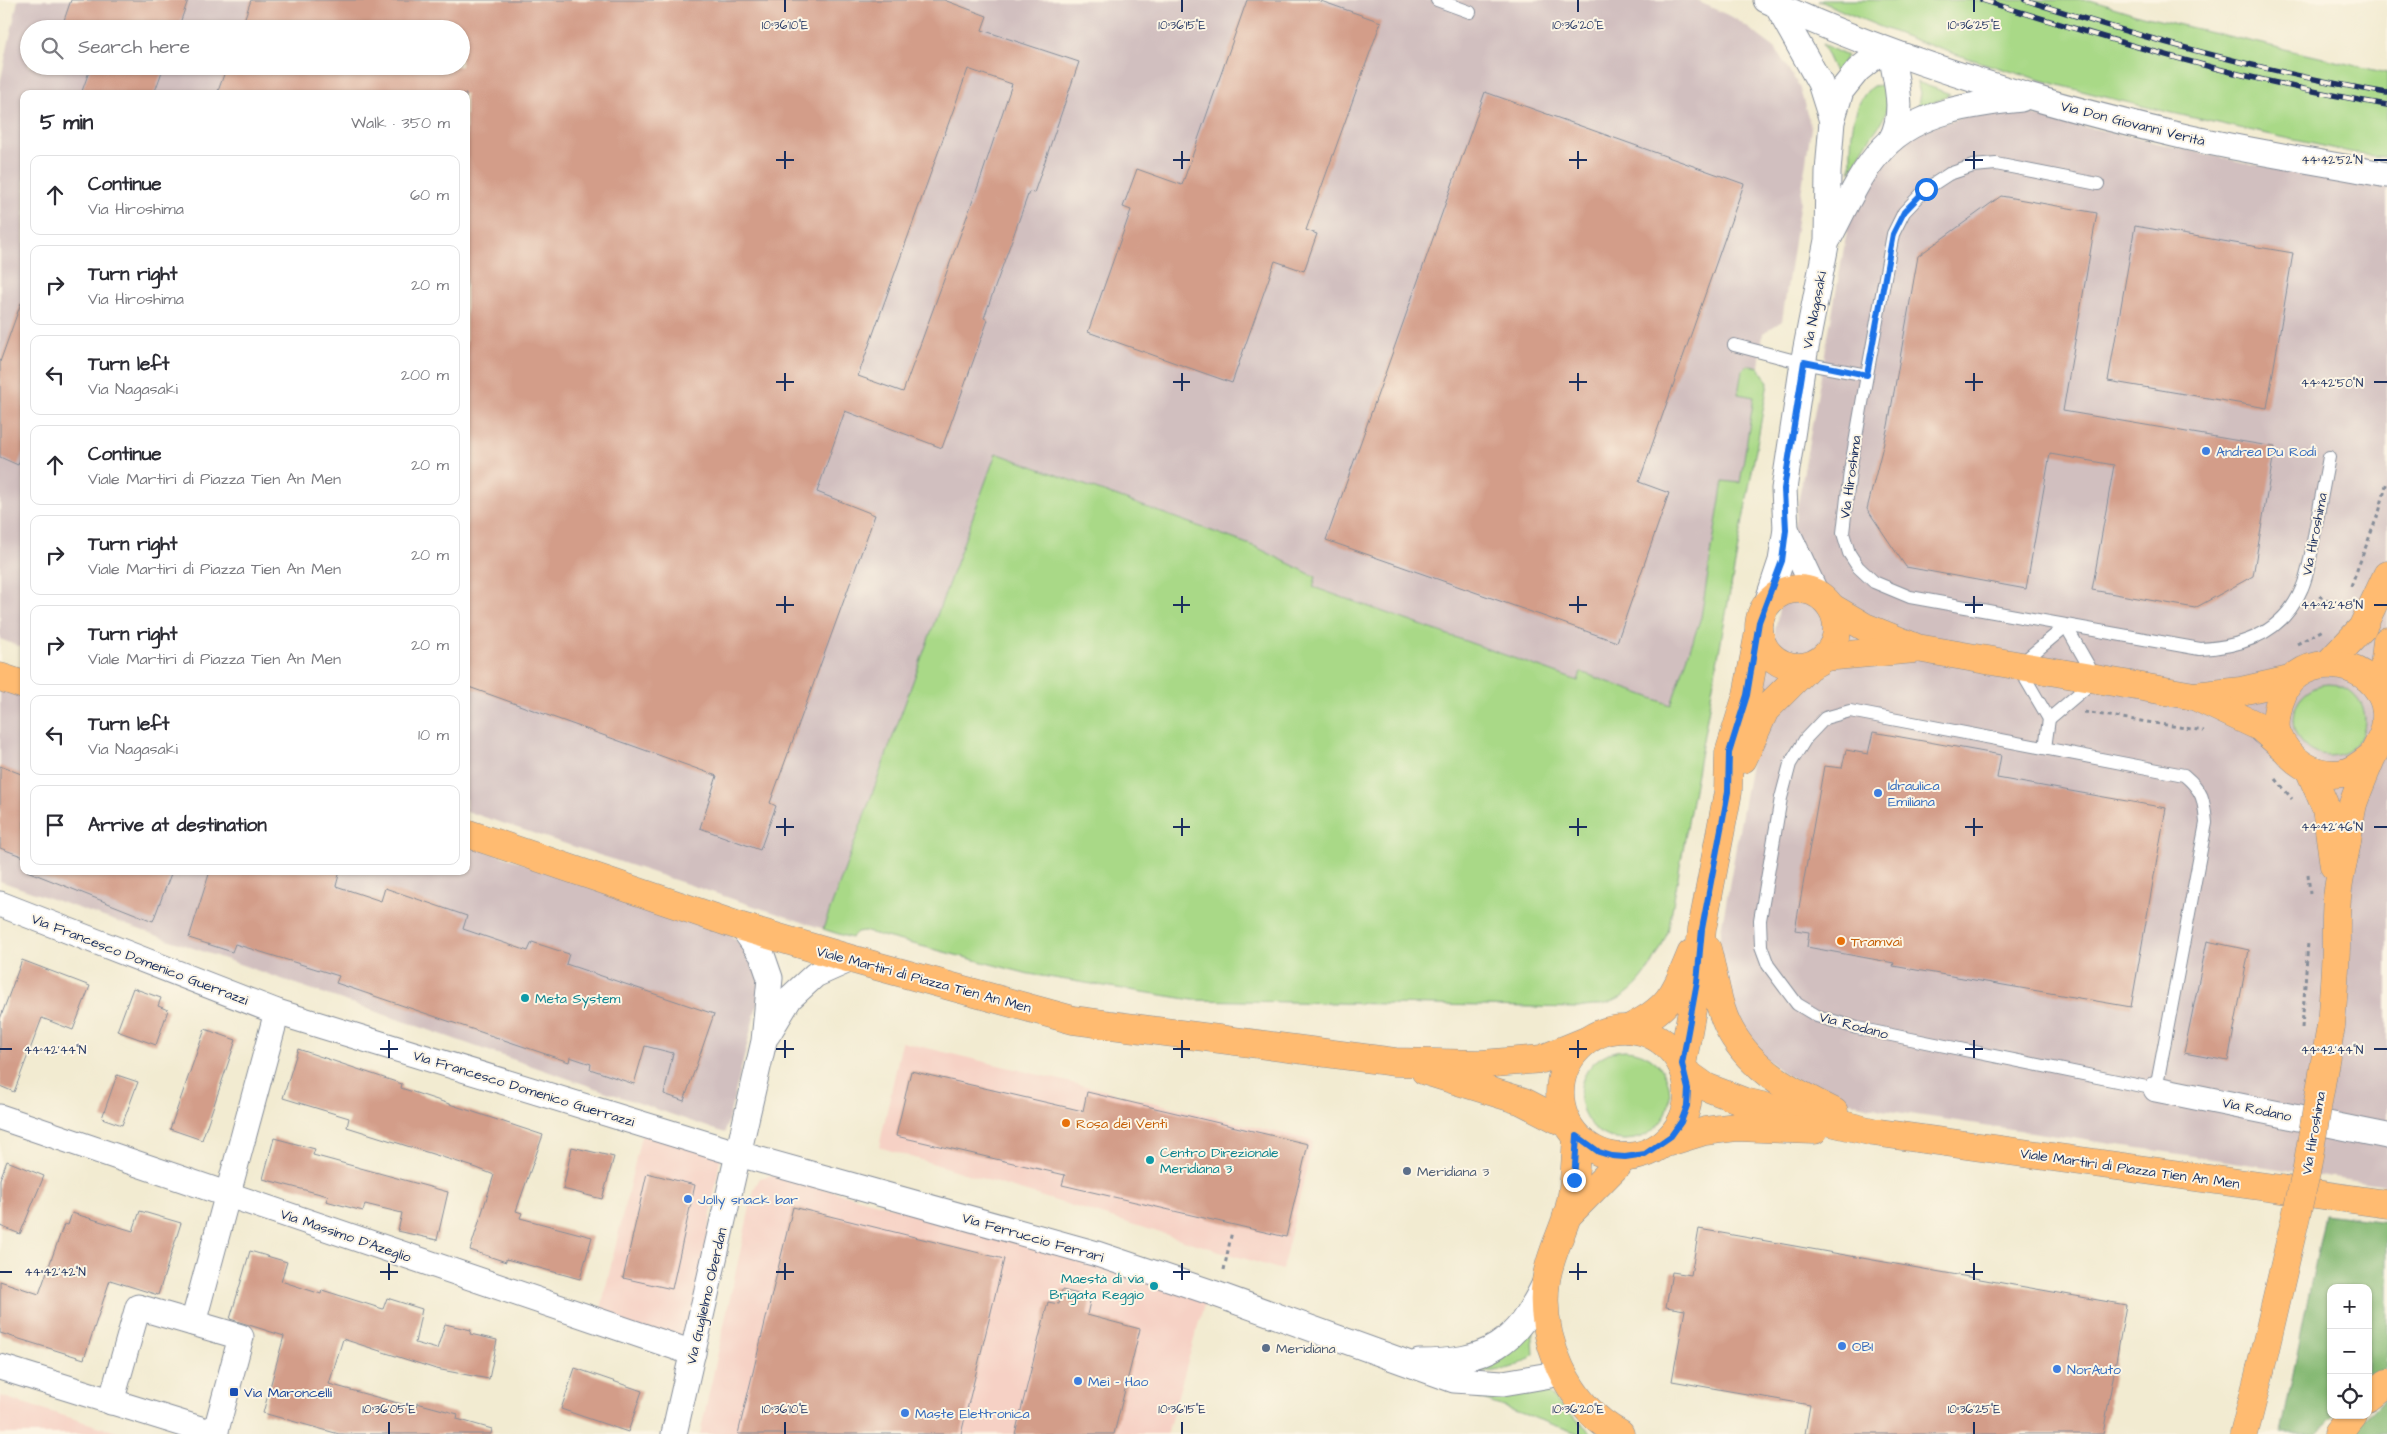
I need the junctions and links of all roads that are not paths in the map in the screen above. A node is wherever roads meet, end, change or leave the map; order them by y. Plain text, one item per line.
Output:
1 (1437, 0) edge
2 (1771, 2) edge
3 (1470, 12) dead end
4 (1887, 52) junction
5 (2031, 98) junction
6 (1832, 121) junction
7 (1891, 140) junction
8 (2387, 175) edge
9 (2098, 184) dead end
10 (1827, 240) junction
11 (1734, 345) dead end
12 (1804, 362) junction
13 (1867, 375) junction
14 (2329, 457) dead end
15 (1786, 530) junction
16 (2387, 575) edge
17 (1824, 600) junction
18 (1767, 604) junction
19 (2066, 626) junction
20 (1759, 632) junction
21 (2387, 641) edge
22 (1917, 648) junction
23 (1816, 661) junction
24 (2328, 664) junction
25 (2018, 666) junction
26 (0, 677) edge
27 (2096, 679) junction
28 (2290, 680) junction
29 (20, 684) edge
30 (2381, 695) junction
31 (2194, 696) junction
32 (2049, 719) junction
33 (2045, 748) junction
34 (2286, 750) junction
35 (2372, 756) junction
36 (2309, 769) junction
37 (1728, 792) junction
38 (470, 834) edge
39 (2338, 892) junction
40 (0, 904) edge
41 (742, 927) junction
42 (1702, 929) junction
43 (851, 959) junction
44 (277, 1012) junction
45 (1628, 1029) junction
46 (764, 1040) junction
47 (1586, 1041) junction
48 (1395, 1062) junction
49 (1683, 1068) junction
50 (2156, 1088) junction
51 (0, 1117) edge
52 (1572, 1130) junction
53 (1873, 1132) junction
54 (2387, 1136) edge
55 (1663, 1144) junction
56 (739, 1154) junction
57 (1625, 1157) junction
58 (228, 1195) junction
59 (2387, 1204) edge
60 (1567, 1216) junction
61 (1546, 1283) junction
62 (193, 1323) junction
63 (692, 1354) junction
64 (1408, 1362) junction
65 (0, 1367) edge
66 (2260, 1371) junction
67 (1562, 1374) junction
68 (2387, 1383) edge
69 (2372, 1395) edge
70 (111, 1402) junction
71 (2349, 1419) edge
72 (205, 1432) edge
73 (674, 1434) edge
74 (1620, 1434) edge
75 (2244, 1434) edge
76 (2262, 1434) edge
77 (2337, 1434) edge

1 - 3 lane
2 - 4 street, Via Don Giovanni Verità
2 - 6 street, Via Nagasaki
4 - 5 street, Via Don Giovanni Verità
4 - 6 street, Via Nagasaki
4 - 7 street, Via Nagasaki
5 - 7 street, Via Nagasaki
5 - 8 street, Via Don Giovanni Verità
6 - 10 street, Via Nagasaki
7 - 10 street, Via Nagasaki
9 - 13 lane, Via Hiroshima
10 - 12 street, Via Nagasaki
11 - 12 lane
12 - 13 lane
12 - 15 street, Via Nagasaki
13 - 19 lane, Via Hiroshima
14 - 19 lane, Via Hiroshima
15 - 17 street, Via Nagasaki
15 - 18 street, Via Nagasaki
16 - 24 main road, Via Hiroshima
17 - 18 main road
17 - 22 main road, Via Hiroshima
17 - 23 main road, Via Nagasaki
18 - 20 main road, Via Nagasaki
19 - 25 lane
19 - 27 lane
20 - 23 main road
20 - 37 main road, Via Nagasaki
21 - 30 main road, Via Hiroshima
22 - 23 main road, Via Hiroshima
22 - 25 main road, Via Hiroshima
23 - 37 main road, Via Nagasaki
24 - 28 main road, Via Hiroshima
24 - 30 main road, Via Hiroshima
25 - 27 main road, Via Hiroshima
25 - 32 lane
26 - 29 main road
27 - 31 main road, Via Hiroshima
27 - 32 lane
28 - 31 main road, Via Hiroshima
28 - 34 main road, Via Hiroshima
30 - 35 main road, Via Hiroshima
31 - 34 main road, Via Hiroshima
32 - 33 lane
33 - 50 lane
33 - 50 lane, Via Rodano
34 - 36 main road, Via Hiroshima
35 - 36 main road, Via Hiroshima
35 - 39 main road, Via Hiroshima
36 - 39 main road, Via Hiroshima
37 - 42 main road, Via Nagasaki
38 - 41 main road, Viale Martiri di Piazza Tien An Men
39 - 66 main road, Via Hiroshima, bridge
40 - 44 street, Via Francesco Domenico Guerrazzi
41 - 43 main road, Viale Martiri di Piazza Tien An Men
41 - 46 street, Via Guglielmo Oberdan
42 - 45 main road, Via Nagasaki
42 - 49 main road, Via Nagasaki
42 - 53 main road
43 - 46 street, Via Guglielmo Oberdan
43 - 48 main road, Viale Martiri di Piazza Tien An Men
44 - 56 street, Via Francesco Domenico Guerrazzi
44 - 58 street
45 - 47 main road, Viale Martiri di Piazza Tien An Men
45 - 49 main road, Viale Martiri di Piazza Tien An Men
46 - 56 street, Via Guglielmo Oberdan
47 - 48 main road, Viale Martiri di Piazza Tien An Men
47 - 52 main road, Viale Martiri di Piazza Tien An Men
48 - 52 main road, Viale Martiri di Piazza Tien An Men
49 - 53 main road, Viale Martiri di Piazza Tien An Men
49 - 55 main road, Viale Martiri di Piazza Tien An Men
50 - 54 street, Via Rodano
51 - 58 street, Via Massimo D'Azeglio
52 - 57 main road, Viale Martiri di Piazza Tien An Men
52 - 60 main road
53 - 55 main road, Viale Martiri di Piazza Tien An Men
53 - 59 main road, Viale Martiri di Piazza Tien An Men
55 - 57 main road, Viale Martiri di Piazza Tien An Men
56 - 63 street, Via Guglielmo Oberdan
56 - 64 street, Via Ferruccio Ferrari
57 - 60 main road
58 - 62 street
58 - 63 street, Via Massimo D'Azeglio
60 - 61 main road
61 - 64 street, Via Ferruccio Ferrari
61 - 67 main road
62 - 70 street
62 - 72 street
63 - 73 street, Via Guglielmo Oberdan
64 - 67 street, Via Ferruccio Ferrari
65 - 70 street
66 - 75 main road, Via Hiroshima
66 - 76 main road, Via Hiroshima
67 - 74 main road
68 - 69 main road
70 - 72 street
71 - 77 main road

